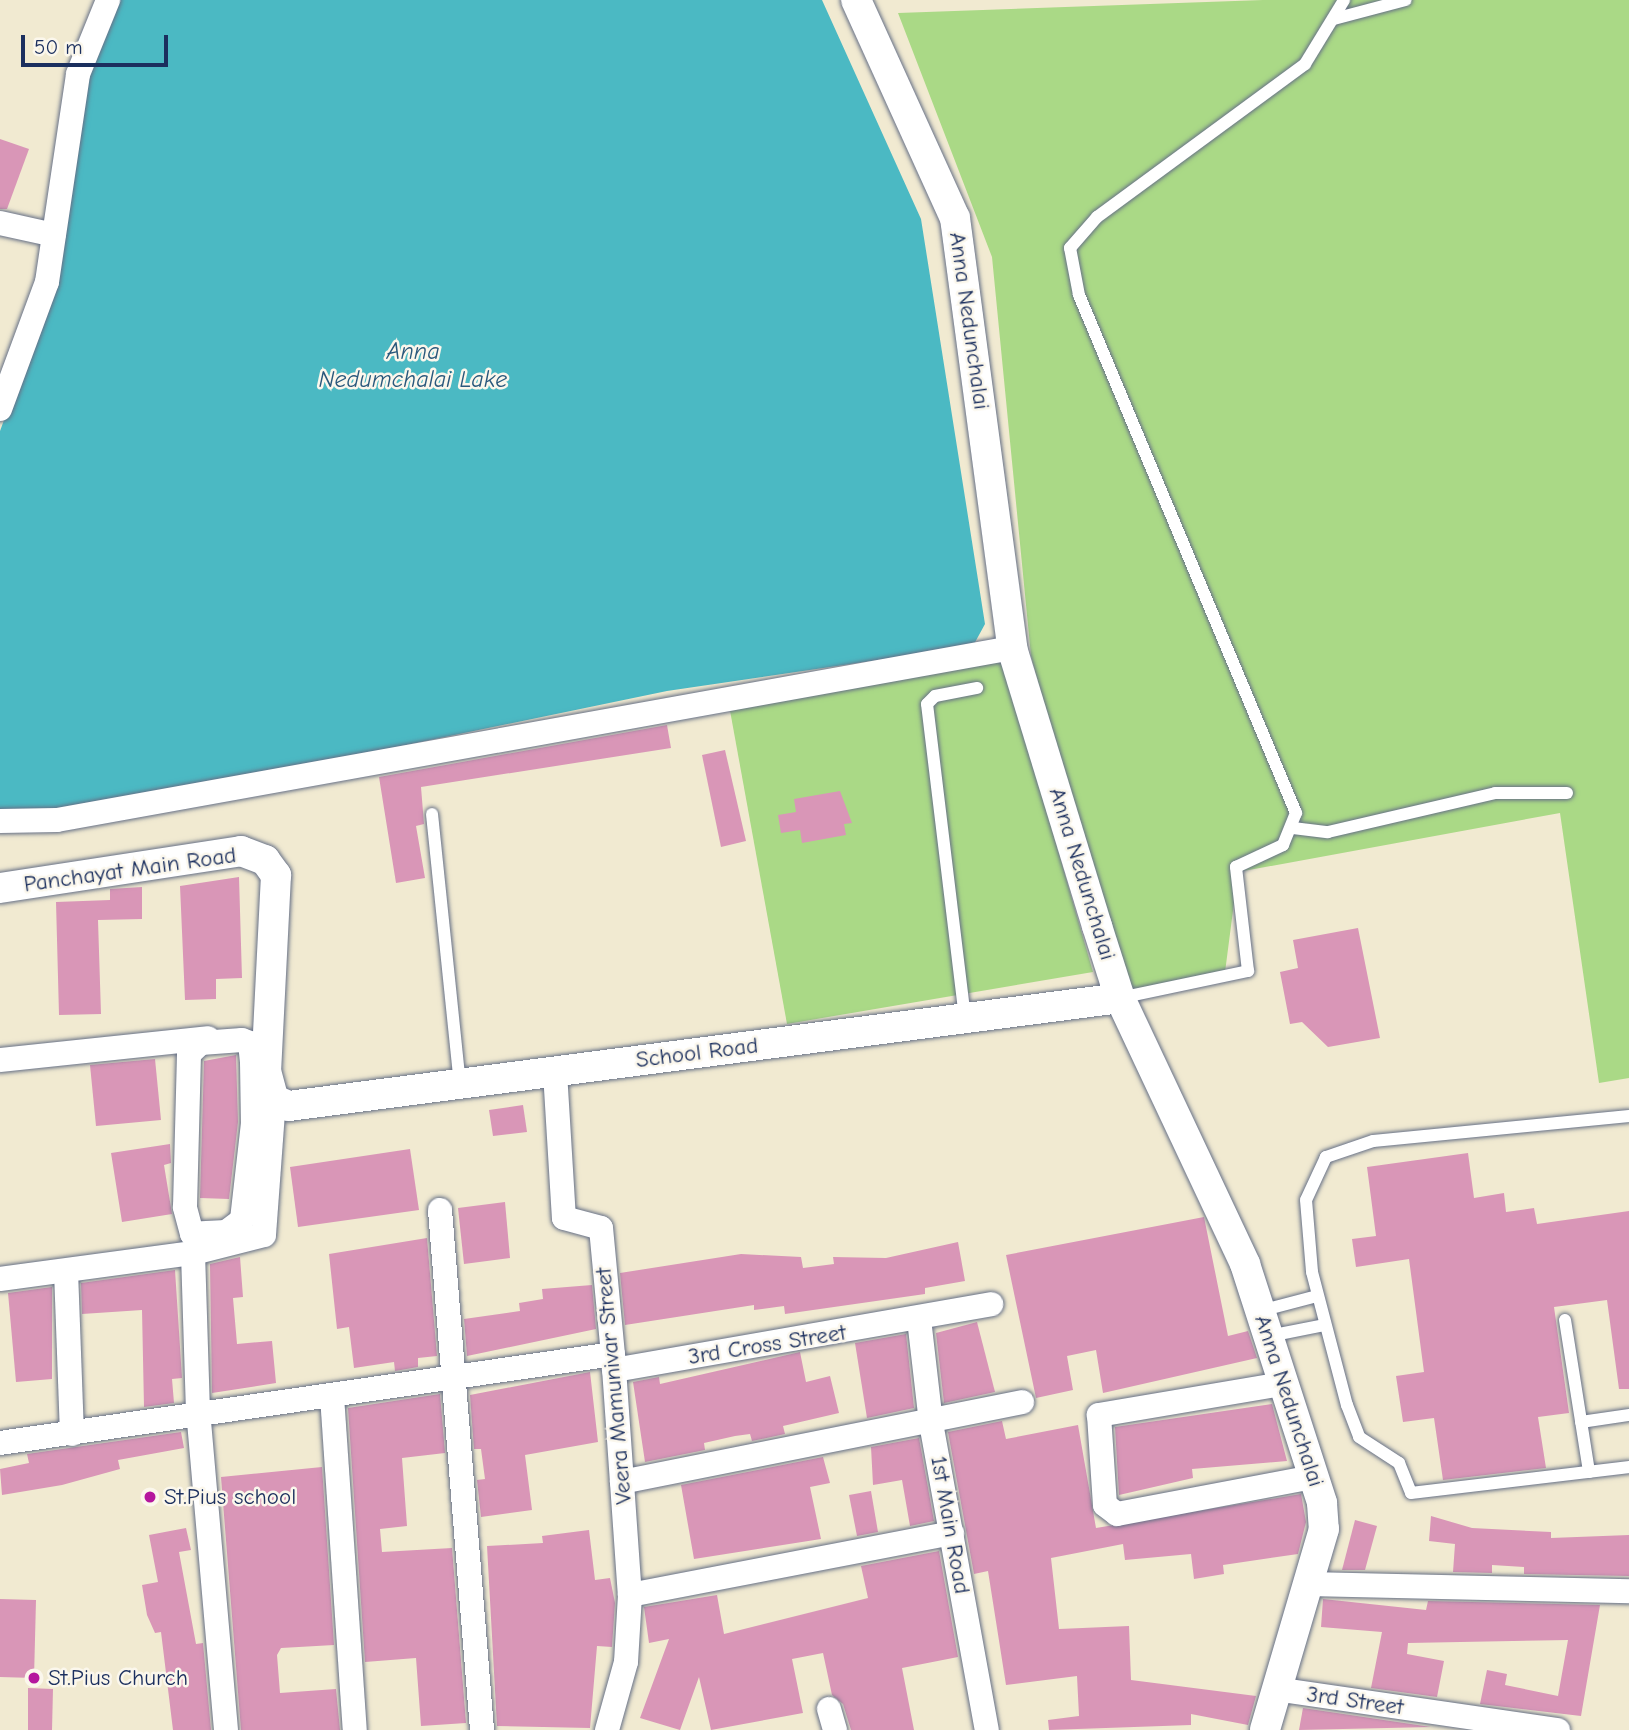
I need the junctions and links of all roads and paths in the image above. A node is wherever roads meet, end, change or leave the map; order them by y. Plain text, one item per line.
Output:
1 (108, 0) edge
2 (856, 0) edge
3 (1344, 0) edge
4 (1406, 0) edge
5 (1334, 19) junction
6 (0, 223) edge
7 (54, 235) junction
8 (7, 370) edge
9 (0, 408) edge
10 (1012, 648) junction
11 (977, 688) dead end
12 (1567, 793) dead end
13 (432, 814) dead end
14 (0, 821) edge
15 (1293, 828) junction
16 (0, 888) edge
17 (1120, 998) junction
18 (965, 1018) junction
19 (265, 1032) junction
20 (0, 1060) edge
21 (555, 1072) junction
22 (460, 1083) junction
23 (265, 1114) junction
24 (1629, 1116) edge
25 (440, 1210) dead end
26 (193, 1253) junction
27 (66, 1271) junction
28 (0, 1279) edge
29 (1317, 1296) junction
30 (991, 1304) dead end
31 (919, 1320) junction
32 (1565, 1320) dead end
33 (1263, 1323) junction
34 (1324, 1325) junction
35 (614, 1362) junction
36 (456, 1374) junction
37 (1282, 1384) junction
38 (332, 1396) junction
39 (1022, 1402) dead end
40 (198, 1410) junction
41 (1629, 1415) edge
42 (1581, 1422) junction
43 (931, 1423) junction
44 (72, 1434) junction
45 (0, 1443) edge
46 (1629, 1467) edge
47 (1589, 1472) junction
48 (1312, 1477) junction
49 (622, 1482) junction
50 (952, 1534) junction
51 (1309, 1584) junction
52 (1629, 1591) edge
53 (630, 1595) junction
54 (1276, 1689) junction
55 (226, 1730) edge
56 (355, 1730) edge
57 (482, 1730) edge
58 (607, 1730) edge
59 (987, 1730) edge
60 (1265, 1730) edge
61 (1558, 1730) edge

1 - 7 street
2 - 10 street, Anna Nedunchalai
3 - 5 lane
4 - 5 lane
5 - 15 lane
6 - 7 street
7 - 8 street
8 - 9 street
10 - 14 street
10 - 17 street, Anna Nedunchalai
11 - 18 lane
12 - 15 lane
13 - 22 lane
15 - 17 lane
16 - 19 street, Panchayat Main Road
17 - 18 street, School Road
17 - 33 street, Anna Nedunchalai
18 - 21 street, School Road
19 - 20 street
19 - 23 street, Panchayat Main Road
21 - 22 street, School Road
21 - 35 street, Veera Mamunivar Street
22 - 23 street, School Road
23 - 23 street
23 - 26 street
24 - 29 lane
25 - 36 street
26 - 27 street
26 - 40 street
27 - 28 street
27 - 44 street
29 - 33 lane
29 - 34 lane
30 - 31 street, 3rd Cross Street
31 - 35 street, 3rd Cross Street
31 - 43 street, 1st Main Road
32 - 42 lane
33 - 34 lane
33 - 37 street, Anna Nedunchalai
34 - 47 lane
35 - 36 street, 3rd Cross Street
35 - 49 street, Veera Mamunivar Street
36 - 38 street, 3rd Cross Street
36 - 57 street
37 - 48 street, Anna Nedunchalai
37 - 48 street
38 - 40 street, 3rd Cross Street
38 - 56 street
39 - 43 street
40 - 44 street, 3rd Cross Street
40 - 55 street
41 - 42 lane
42 - 47 lane
43 - 49 street
43 - 50 street, 1st Main Road
44 - 45 street, 3rd Cross Street
46 - 47 lane
48 - 51 street, Anna Nedunchalai
49 - 53 street, Veera Mamunivar Street
50 - 53 street
50 - 59 street, 1st Main Road
51 - 52 street
51 - 54 street, Anna Nedunchalai
53 - 58 street, Veera Mamunivar Street
54 - 60 street, Anna Nedunchalai
54 - 61 street, 3rd Street

